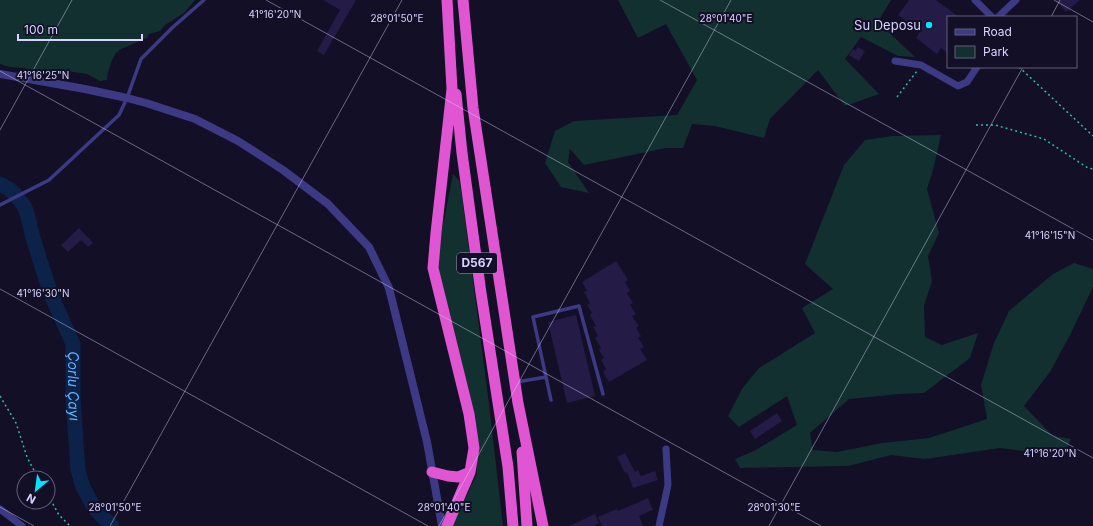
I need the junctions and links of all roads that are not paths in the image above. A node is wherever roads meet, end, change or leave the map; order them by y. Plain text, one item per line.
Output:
1 (204, 0) edge
2 (447, 0) edge
3 (463, 0) edge
4 (975, 0) edge
5 (1016, 0) edge
6 (991, 16) edge
7 (999, 16) edge
8 (895, 61) dead end
9 (976, 68) edge
10 (0, 74) edge
11 (127, 98) junction
12 (0, 205) edge
13 (546, 377) junction
14 (515, 383) junction
15 (603, 394) dead end
16 (551, 400) dead end
17 (518, 403) junction
18 (666, 449) dead end
19 (432, 472) junction
20 (470, 472) junction
21 (0, 509) edge
22 (22, 526) edge
23 (442, 526) edge
24 (447, 526) edge
25 (513, 526) edge
26 (527, 526) edge
27 (543, 526) edge
28 (660, 526) edge

1 - 11 lane
2 - 20 highway
2 - 25 highway, D567
3 - 14 highway, D567
4 - 6 street
5 - 7 street
8 - 9 street
10 - 11 street
11 - 12 lane
11 - 19 street
13 - 14 lane
13 - 15 lane
13 - 16 lane
14 - 17 highway, D567
17 - 26 highway, D567
17 - 27 highway
18 - 28 street
19 - 20 highway
19 - 23 street
20 - 24 highway
21 - 22 street

